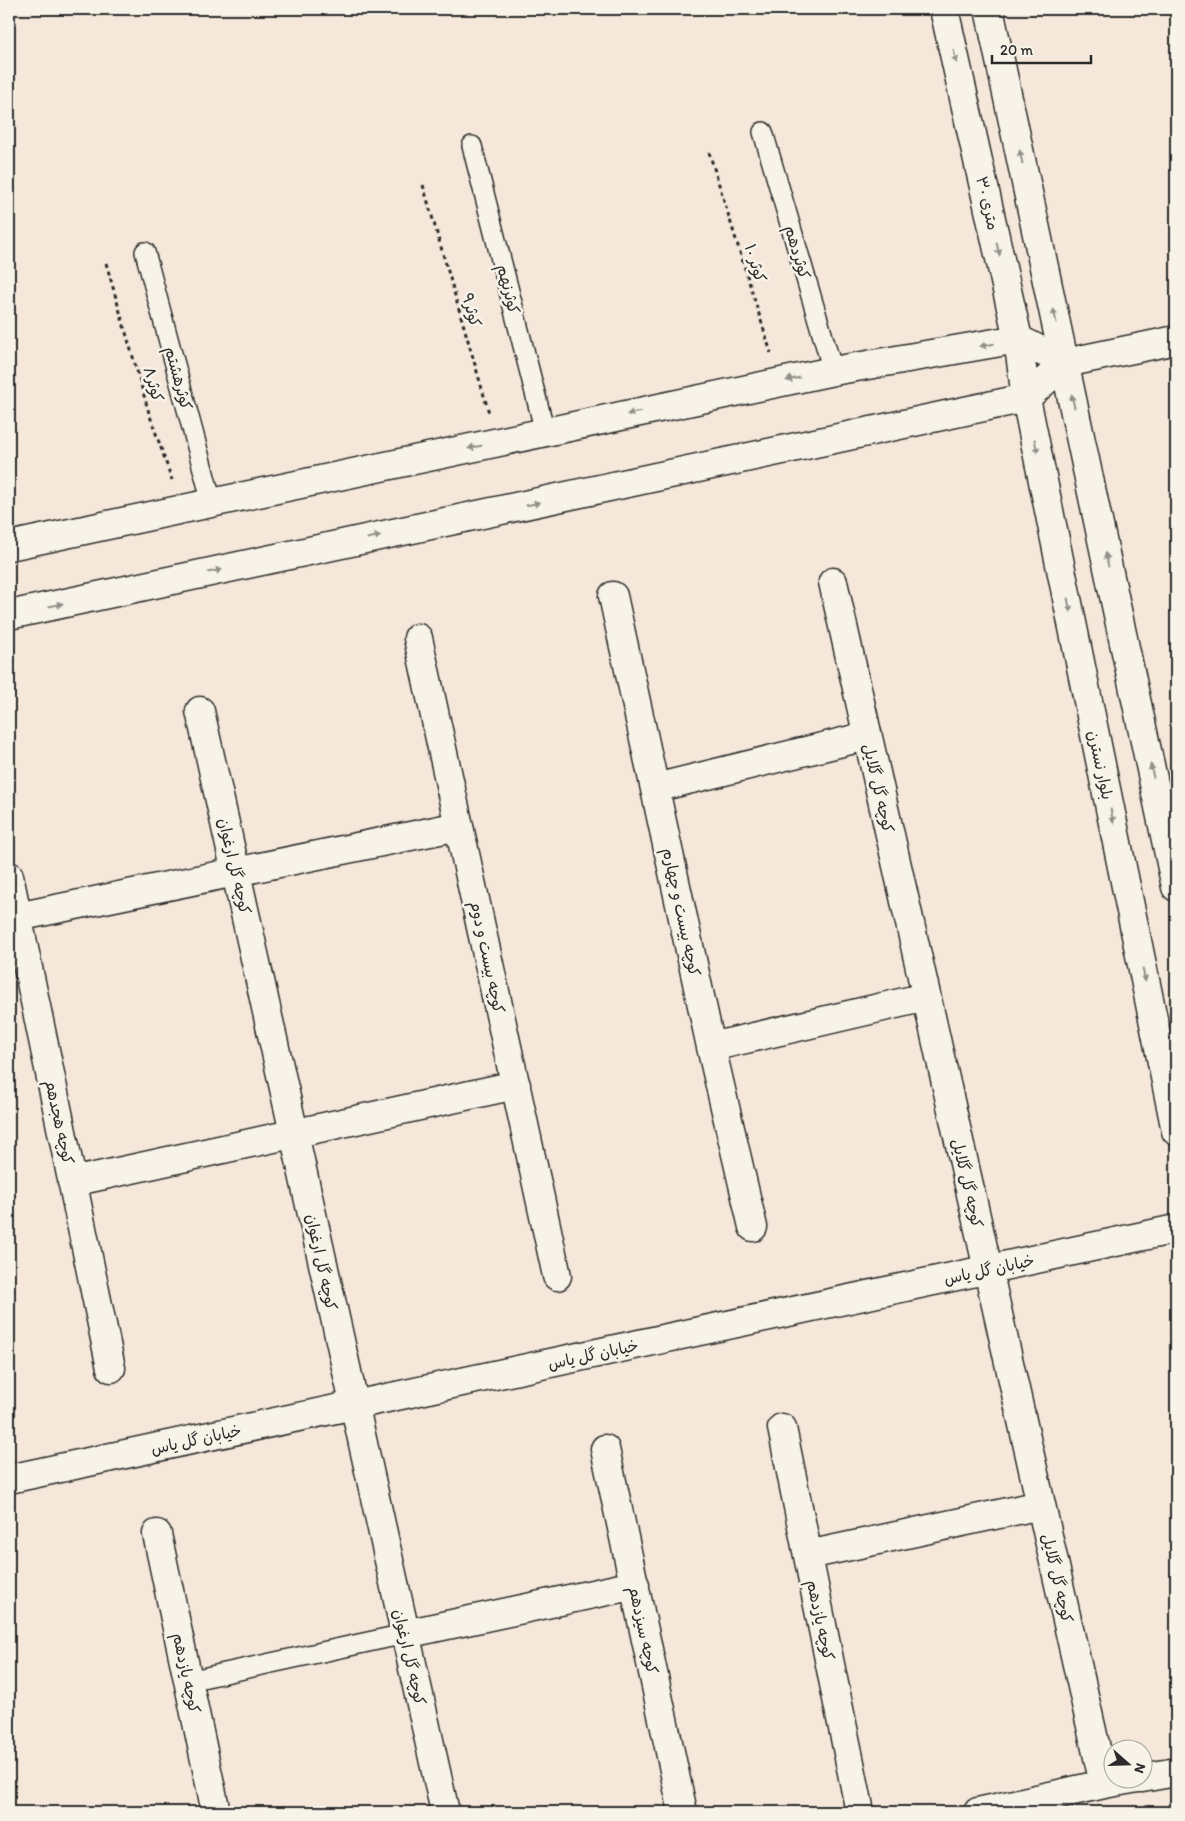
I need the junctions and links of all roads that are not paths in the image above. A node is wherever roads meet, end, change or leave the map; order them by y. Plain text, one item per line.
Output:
1 (944, 9) edge
2 (989, 9) edge
3 (763, 132) dead end
4 (472, 146) dead end
5 (145, 252) dead end
6 (1018, 339) junction
7 (1176, 340) edge
8 (1065, 363) junction
9 (833, 371) junction
10 (1026, 398) junction
11 (545, 432) junction
12 (212, 503) junction
13 (9, 546) edge
14 (833, 582) dead end
15 (613, 596) dead end
16 (9, 615) edge
17 (418, 638) dead end
18 (200, 711) dead end
19 (867, 736) junction
20 (655, 788) junction
21 (459, 826) junction
22 (236, 872) junction
23 (9, 876) edge
24 (1176, 887) edge
25 (17, 917) junction
26 (926, 997) junction
27 (711, 1047) junction
28 (516, 1085) junction
29 (1176, 1131) edge
30 (294, 1134) junction
31 (72, 1182) junction
32 (753, 1227) dead end
33 (1176, 1229) edge
34 (988, 1269) junction
35 (557, 1276) dead end
36 (111, 1368) dead end
37 (354, 1405) junction
38 (782, 1428) dead end
39 (605, 1449) dead end
40 (9, 1479) edge
41 (1041, 1505) junction
42 (157, 1534) dead end
43 (808, 1555) junction
44 (635, 1585) junction
45 (405, 1634) junction
46 (188, 1681) junction
47 (1176, 1772) edge
48 (1102, 1775) edge
49 (1152, 1776) edge
50 (1102, 1784) edge
51 (216, 1812) edge
52 (445, 1812) edge
53 (683, 1812) edge
54 (860, 1812) edge
55 (978, 1812) edge

1 -> 6 street, ۳۰ متری
8 -> 2 street
3 - 9 lane, کوثردهم
4 - 11 lane, کوثرنهم
5 - 12 lane, کوثرهشتم
6 - 8 street
6 -> 9 street
6 - 10 street, ۳۰ متری
7 - 8 street
8 - 10 street
24 -> 8 street
9 -> 11 street
16 -> 10 street
10 -> 29 street, بلوار نسترن
11 -> 12 street
12 - 13 street
14 - 19 street, کوچه گل گلایل
15 - 20 street, کوچه بیست و چهارم
17 - 21 street, کوچه بیست و دوم
18 - 22 street, کوچه گل ارغوان
19 - 20 street
19 - 26 street, کوچه گل گلایل
20 - 27 street, کوچه بیست و چهارم
21 - 22 street
21 - 28 street, کوچه بیست و دوم
22 - 25 street
22 - 30 street, کوچه گل ارغوان
23 - 25 street, کوچه هجدهم
25 - 31 street, کوچه هجدهم
26 - 27 street
26 - 34 street, کوچه گل گلایل
27 - 32 street, کوچه بیست و چهارم
28 - 30 street
28 - 35 street, کوچه بیست و دوم
30 - 31 street
30 - 37 street, کوچه گل ارغوان
31 - 36 street, کوچه هجدهم
33 - 34 street, خیابان گل یاس
34 - 37 street, خیابان گل یاس
34 - 41 street, کوچه گل گلایل
37 - 40 street, خیابان گل یاس
37 - 45 street, کوچه گل ارغوان
38 - 43 street, کوچه یازدهم
39 - 44 street, کوچه سیزدهم
41 - 43 street
41 - 48 street, کوچه گل گلایل
42 - 46 street, کوچه یازدهم
43 - 54 street, کوچه یازدهم
44 - 45 street
44 - 53 street, کوچه سیزدهم
45 - 46 lane
45 - 52 street, کوچه گل ارغوان
46 - 51 street, کوچه یازدهم
47 - 49 street
50 - 55 street

